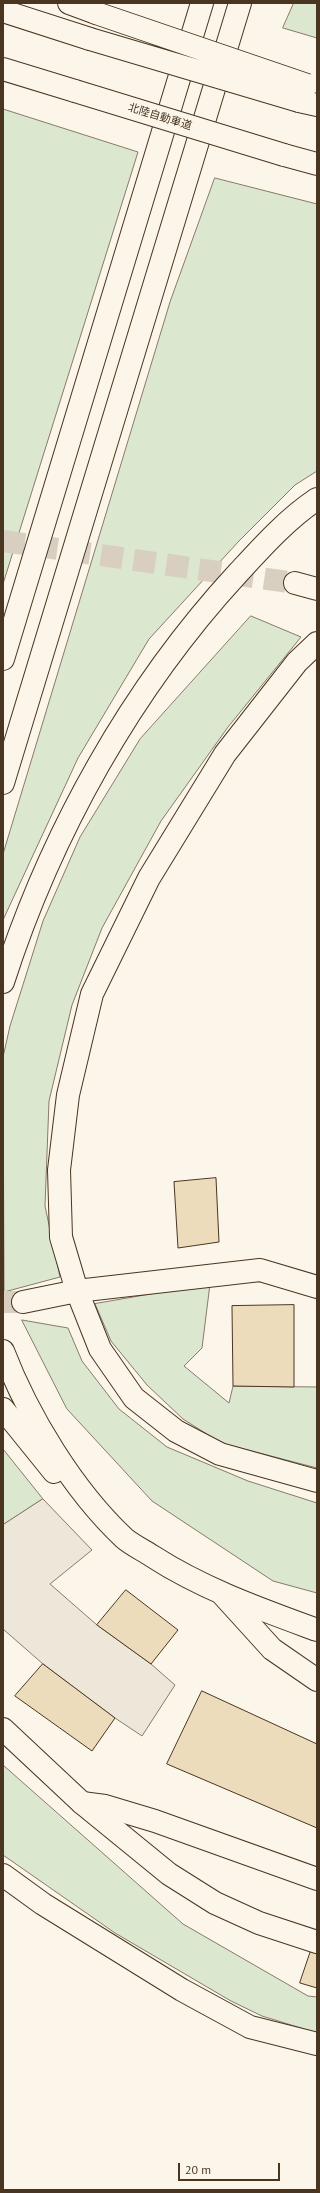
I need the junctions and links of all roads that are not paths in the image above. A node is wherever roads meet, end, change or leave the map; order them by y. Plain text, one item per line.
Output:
1 (69, 3) edge
2 (202, 3) edge
3 (240, 3) edge
4 (3, 10) edge
5 (3, 69) edge
6 (310, 95) edge
7 (317, 164) edge
8 (317, 499) edge
9 (295, 583) tunnel mouth
10 (317, 589) edge
11 (317, 643) edge
12 (3, 659) edge
13 (3, 783) edge
14 (3, 982) edge
15 (317, 1287) edge
16 (77, 1291) junction
17 (23, 1302) tunnel mouth
18 (3, 1351) edge
19 (3, 1409) edge
20 (317, 1482) edge
21 (125, 1538) junction
22 (223, 1595) junction
23 (317, 1630) edge
24 (317, 1680) edge
25 (3, 1729) edge
26 (82, 1804) junction
27 (3, 1875) edge
28 (317, 1879) edge
29 (317, 1942) edge
30 (317, 2044) edge

1 - 6 main road, bridge
2 - 12 main road
3 - 13 main road
4 - 6 main road, bridge
5 - 7 main road, 北陸自動車道, bridge
8 - 14 main road
9 - 10 main road
11 - 16 main road
15 - 16 main road
16 - 17 main road
16 - 20 main road
18 - 21 main road
19 - 21 main road
21 - 22 main road
22 - 23 main road
22 - 24 main road
25 - 26 main road
26 - 28 main road
26 - 29 main road
27 - 30 main road

